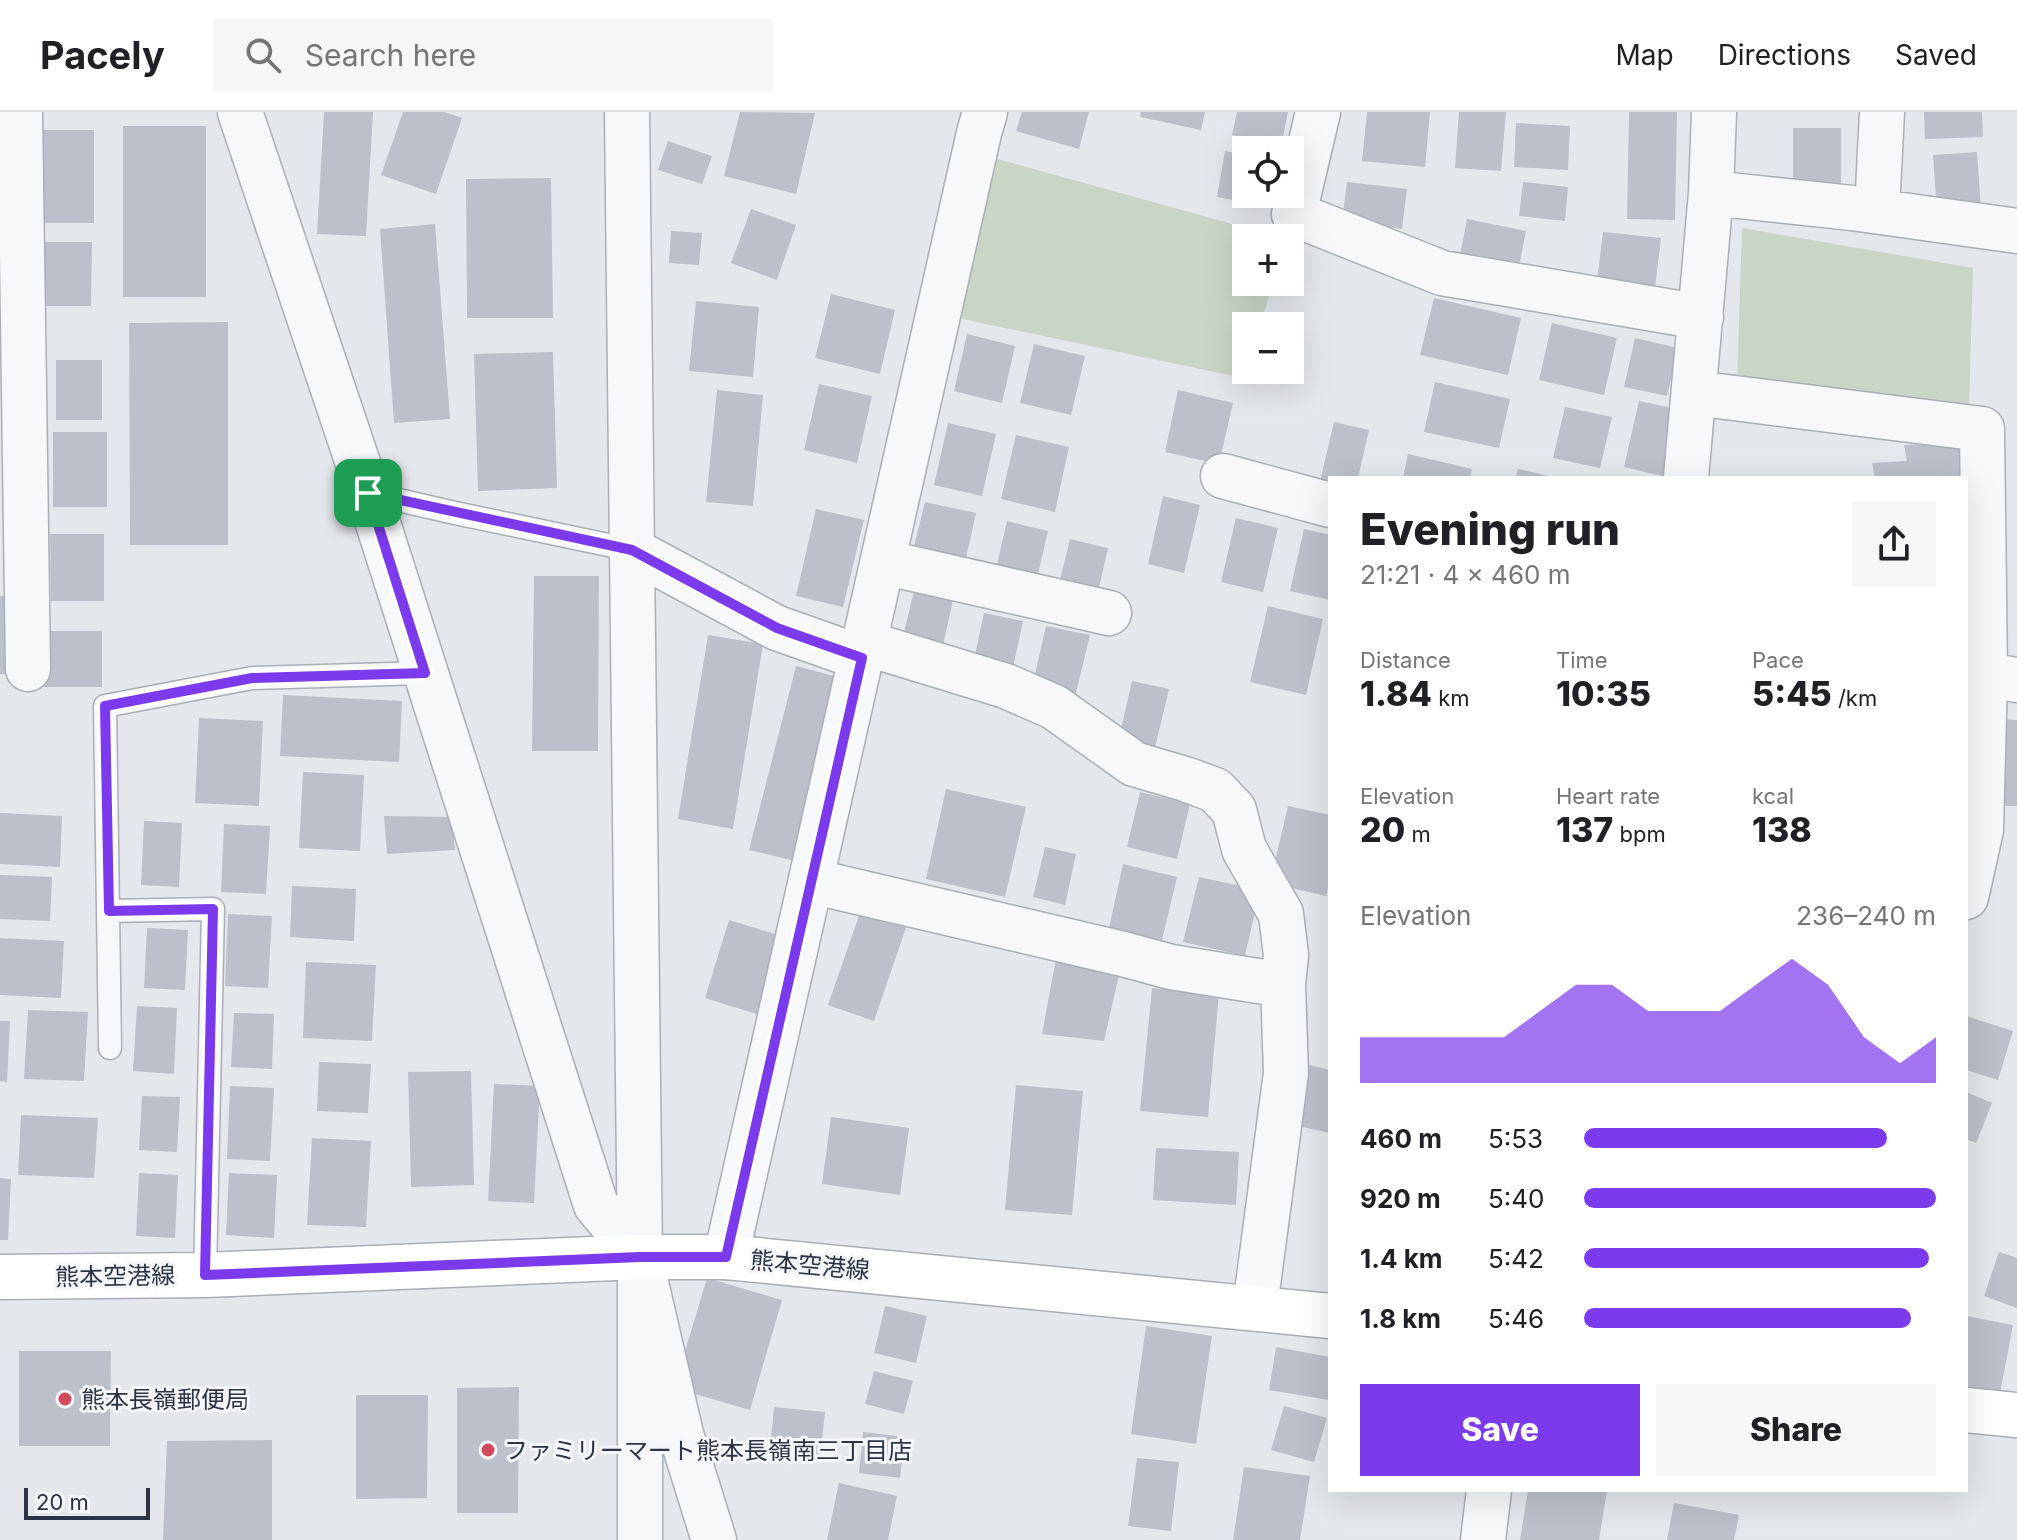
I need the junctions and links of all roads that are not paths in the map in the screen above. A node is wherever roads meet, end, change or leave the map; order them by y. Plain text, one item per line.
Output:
1 (20, 112) edge
2 (240, 112) edge
3 (627, 112) edge
4 (985, 112) edge
5 (1318, 112) edge
6 (1714, 112) edge
7 (1882, 112) edge
8 (1711, 193) junction
9 (1877, 211) junction
10 (2017, 231) edge
11 (1701, 317) junction
12 (1694, 393) junction
13 (1223, 476) dead end
14 (1686, 476) edge
15 (368, 493) junction
16 (1328, 504) edge
17 (632, 550) junction
18 (883, 562) junction
19 (1109, 613) dead end
20 (863, 651) junction
21 (28, 669) dead end
22 (425, 673) junction
23 (2001, 677) edge
24 (811, 881) junction
25 (1968, 888) edge
26 (109, 911) junction
27 (1283, 985) junction
28 (110, 1048) dead end
29 (640, 1257) junction
30 (726, 1257) junction
31 (205, 1275) junction
32 (0, 1277) edge
33 (1255, 1307) junction
34 (1328, 1316) edge
35 (1968, 1410) edge
36 (2017, 1415) edge
37 (1489, 1492) edge
38 (640, 1540) edge
39 (714, 1540) edge
40 (1483, 1540) edge

1 - 21 street
2 - 15 street
3 - 17 street
4 - 18 street
5 - 11 street
6 - 8 street
7 - 9 street
8 - 9 street
8 - 11 street
9 - 10 street
11 - 12 street
12 - 14 street
12 - 23 street
13 - 16 street
15 - 17 lane
15 - 22 street
17 - 20 street
17 - 29 street
18 - 19 street
18 - 20 street
20 - 24 street
20 - 27 street
22 - 26 lane
22 - 29 street
23 - 25 street
24 - 27 street
24 - 30 street
26 - 28 lane
26 - 31 lane
27 - 33 street
29 - 30 main road, 熊本空港線
29 - 31 main road, 熊本空港線
29 - 38 street
29 - 39 street
30 - 33 main road, 熊本空港線
31 - 32 main road, 熊本空港線
33 - 34 main road, 熊本空港線
35 - 36 main road
37 - 40 street

